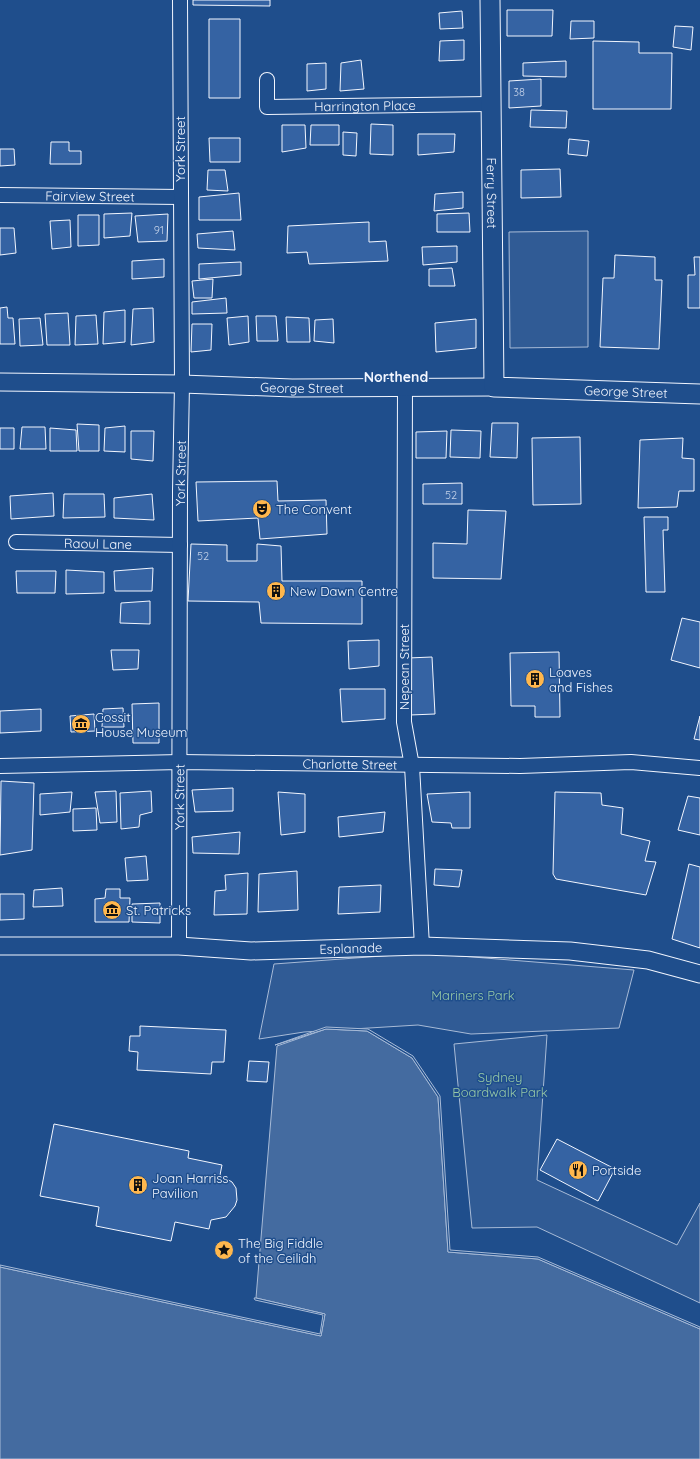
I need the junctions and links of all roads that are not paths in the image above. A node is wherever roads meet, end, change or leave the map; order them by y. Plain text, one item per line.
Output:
1 (180, 0) edge
2 (490, 0) edge
3 (267, 80) dead end
4 (490, 104) junction
5 (0, 195) edge
6 (180, 197) junction
7 (0, 382) edge
8 (182, 384) junction
9 (494, 386) junction
10 (405, 387) junction
11 (700, 394) edge
12 (16, 542) dead end
13 (180, 544) junction
14 (180, 762) junction
15 (0, 766) edge
16 (412, 766) junction
17 (700, 768) edge
18 (0, 946) edge
19 (179, 946) junction
20 (422, 946) junction
21 (700, 974) edge

1 - 6 street, York Street
2 - 4 main road, Ferry Street
3 - 4 street, Harrington Place
4 - 9 main road, Ferry Street
5 - 6 street, Fairview Street
6 - 8 street, York Street
7 - 8 street, George Street
8 - 10 street, George Street
8 - 13 street, York Street
9 - 10 street, George Street
9 - 11 main road, George Street
10 - 16 street, Nepean Street
12 - 13 street, Raoul Lane
13 - 14 street, York Street
14 - 15 street, Charlotte Street
14 - 16 street, Charlotte Street
14 - 19 street, York Street
16 - 17 street, Charlotte Street
16 - 20 street, Nepean Street
18 - 19 street, Esplanade
19 - 20 street, Esplanade
20 - 21 street, Esplanade

